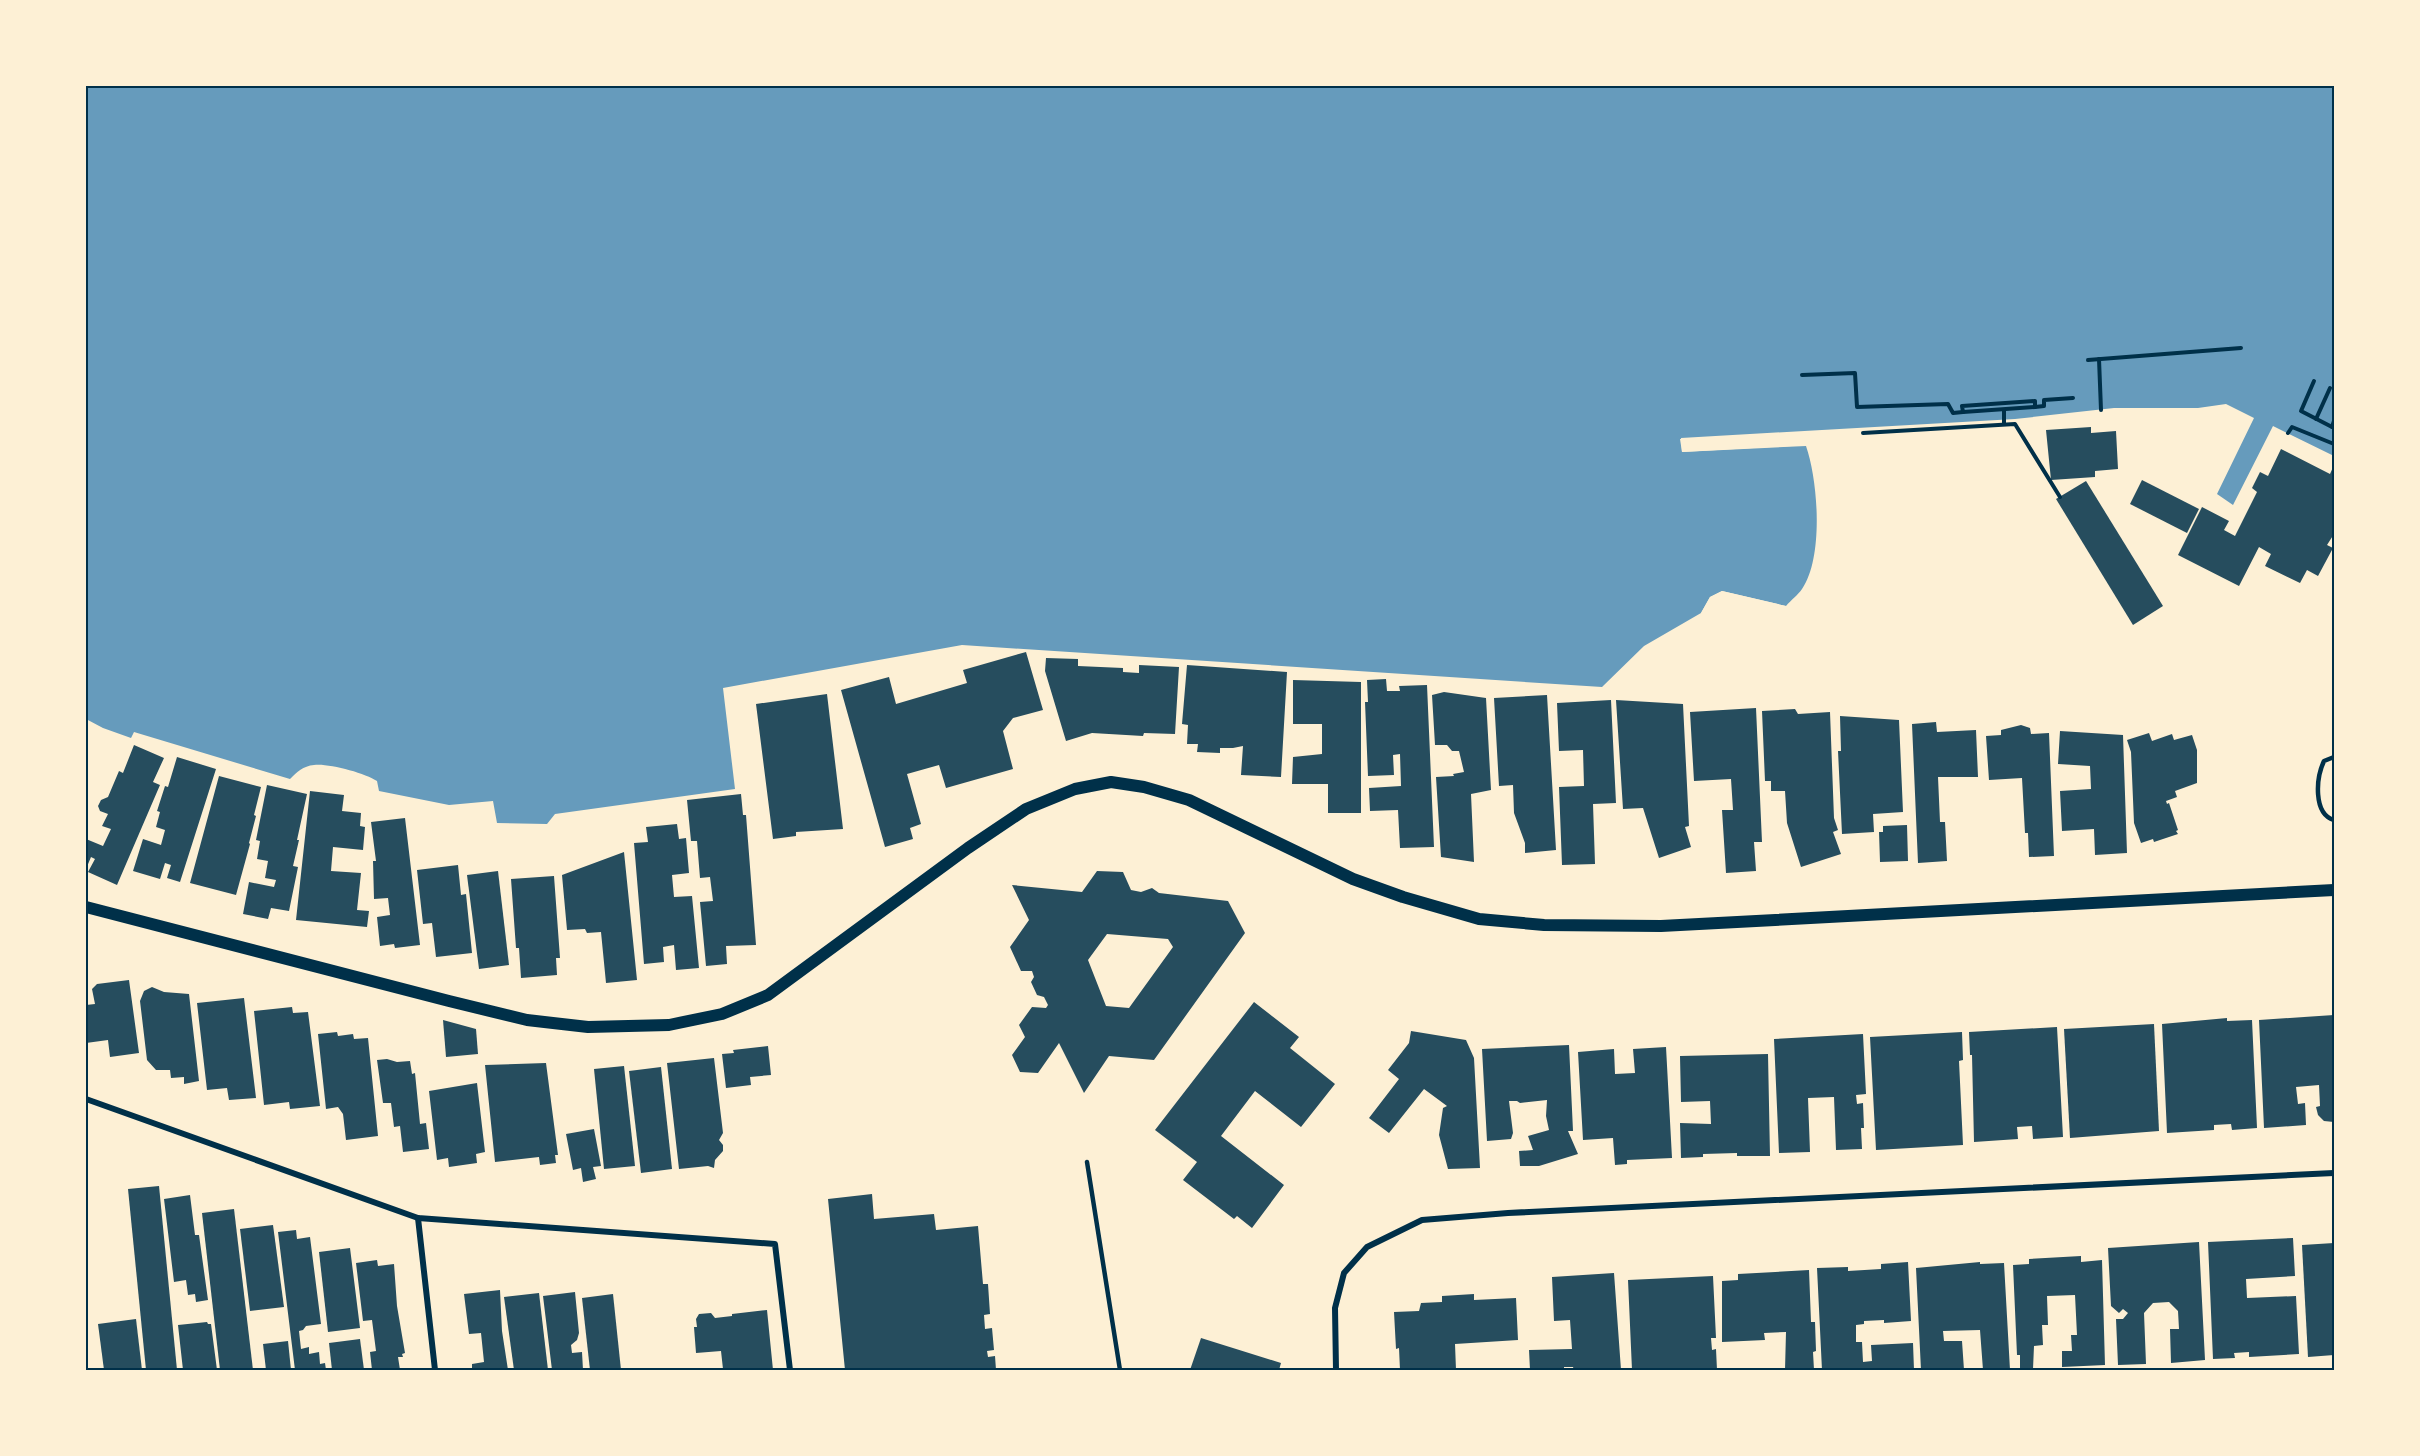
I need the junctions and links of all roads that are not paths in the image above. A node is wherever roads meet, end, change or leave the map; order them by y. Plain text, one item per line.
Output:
1 (2334, 757) edge
2 (2334, 820) edge
3 (2334, 890) edge
4 (86, 908) edge
5 (86, 1099) edge
6 (1087, 1162) dead end
7 (2334, 1173) edge
8 (418, 1218) junction
9 (435, 1371) edge
10 (790, 1371) edge
11 (1120, 1371) edge
12 (1336, 1371) edge

1 - 2 lane
3 - 4 main road
5 - 8 street
6 - 11 lane
7 - 12 street
8 - 9 street
8 - 10 street

